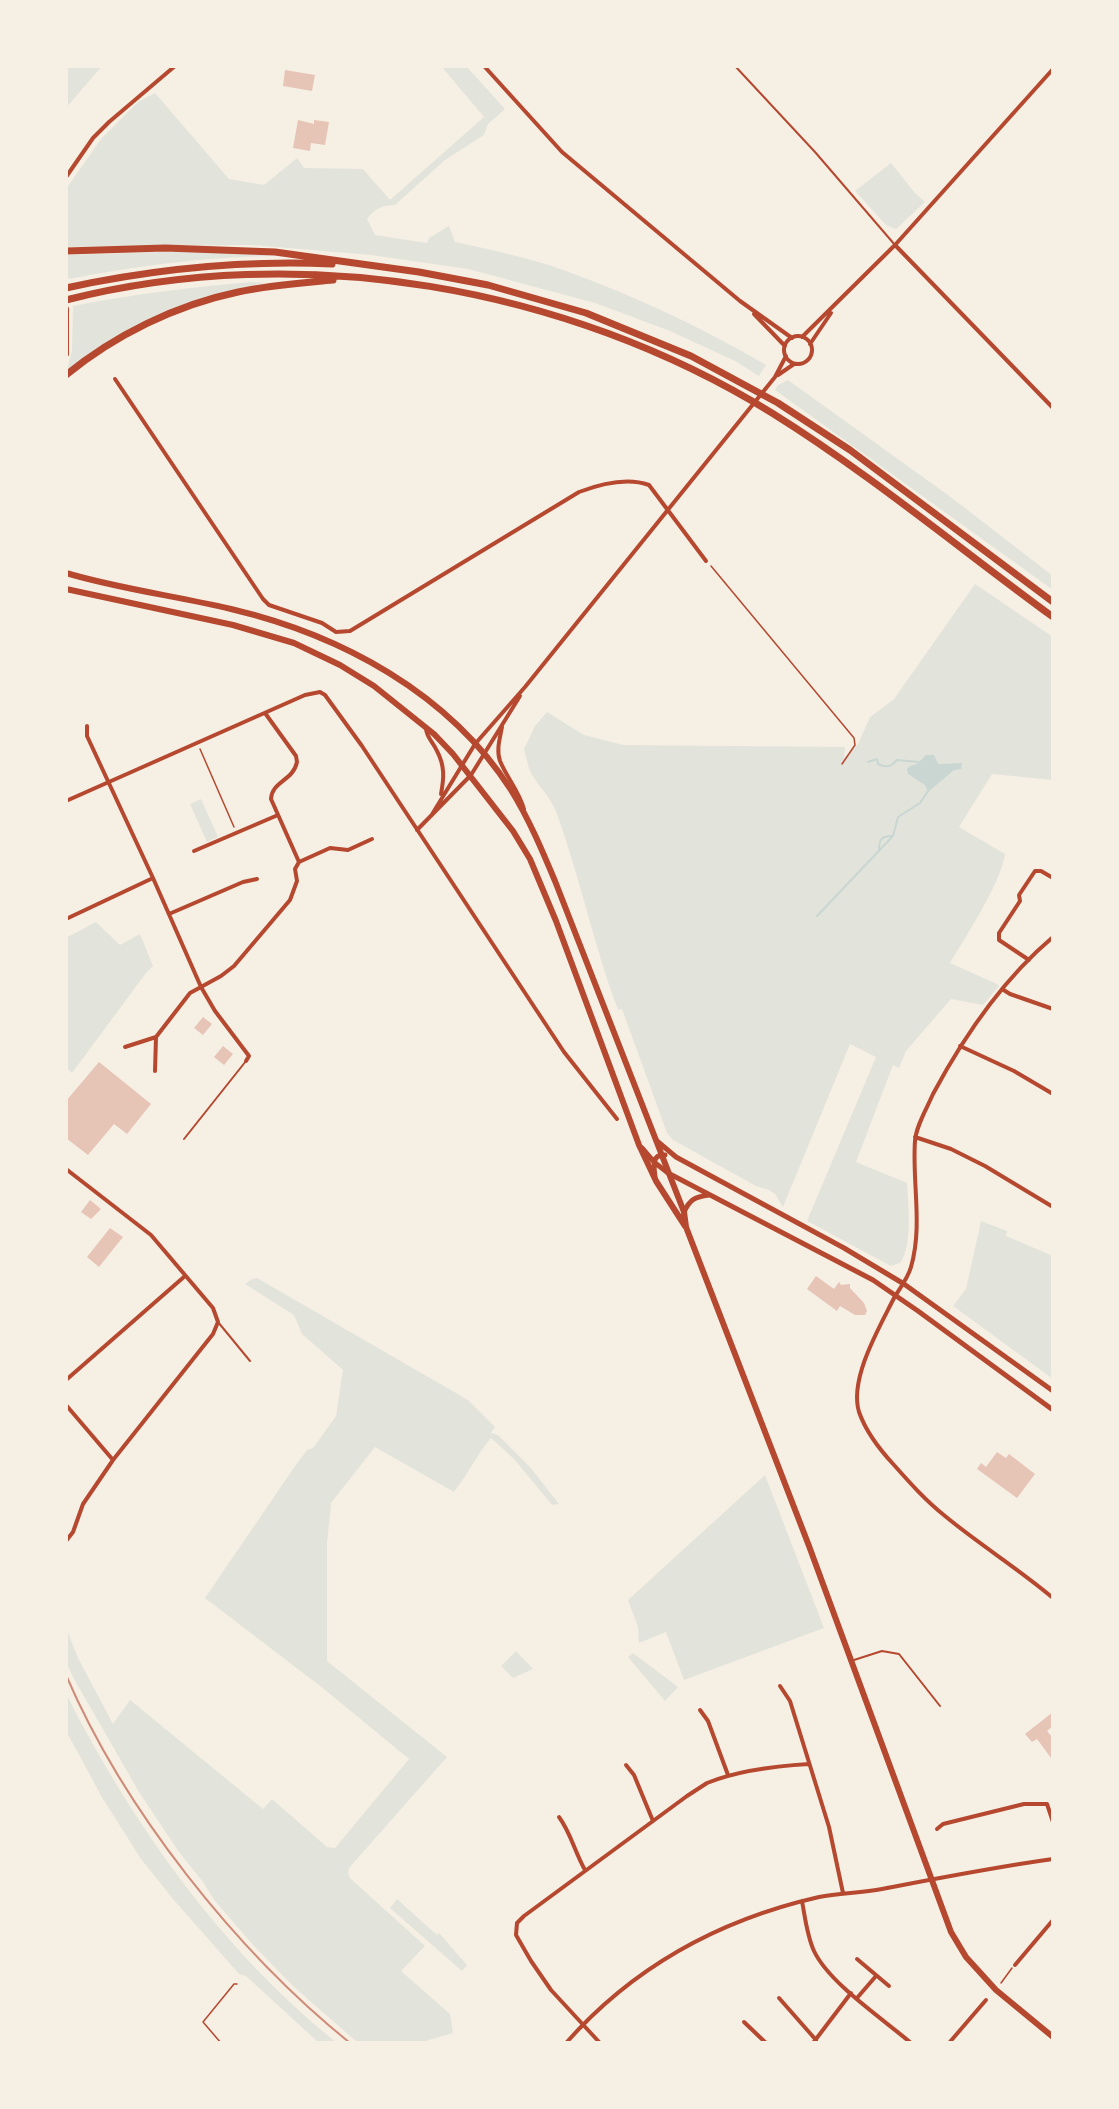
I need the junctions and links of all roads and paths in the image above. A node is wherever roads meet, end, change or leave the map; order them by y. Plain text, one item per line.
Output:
1 (176, 66) edge
2 (484, 66) edge
3 (735, 66) edge
4 (1053, 69) edge
5 (66, 177) edge
6 (895, 245) junction
7 (66, 251) edge
8 (370, 266) junction
9 (356, 278) junction
10 (66, 288) edge
11 (66, 300) edge
12 (740, 301) junction
13 (836, 305) junction
14 (66, 310) edge
15 (802, 337) junction
16 (792, 338) junction
17 (810, 344) junction
18 (785, 346) junction
19 (66, 354) edge
20 (786, 356) junction
21 (794, 363) junction
22 (66, 375) edge
23 (775, 377) junction
24 (115, 379) dead end
25 (1053, 408) edge
26 (668, 509) junction
27 (706, 561) joint
28 (68, 573) edge
29 (66, 589) edge
30 (1053, 602) edge
31 (1053, 618) edge
32 (525, 687) junction
33 (265, 712) junction
34 (502, 724) junction
35 (87, 726) dead end
36 (426, 727) junction
37 (197, 743) junction
38 (475, 744) junction
39 (483, 754) junction
40 (462, 764) junction
41 (842, 764) dead end
42 (471, 775) junction
43 (109, 782) junction
44 (441, 798) junction
45 (66, 801) edge
46 (278, 815) junction
47 (431, 816) junction
48 (527, 818) junction
49 (417, 830) junction
50 (237, 833) junction
51 (372, 839) dead end
52 (194, 851) dead end
53 (299, 862) junction
54 (153, 878) junction
55 (1053, 878) edge
56 (257, 879) dead end
57 (169, 914) junction
58 (66, 919) edge
59 (1053, 937) edge
60 (1029, 960) junction
61 (201, 987) junction
62 (1002, 989) junction
63 (1053, 1009) edge
64 (156, 1036) junction
65 (960, 1046) junction
66 (125, 1047) dead end
67 (246, 1061) joint
68 (155, 1071) dead end
69 (1053, 1094) edge
70 (617, 1119) dead end
71 (653, 1136) junction
72 (915, 1137) junction
73 (184, 1139) dead end
74 (639, 1145) junction
75 (660, 1155) junction
76 (675, 1157) junction
77 (654, 1162) junction
78 (66, 1169) edge
79 (668, 1173) junction
80 (656, 1181) junction
81 (710, 1195) junction
82 (1053, 1207) edge
83 (684, 1212) junction
84 (686, 1227) junction
85 (185, 1276) junction
86 (904, 1284) junction
87 (895, 1296) junction
88 (218, 1322) junction
89 (250, 1361) dead end
90 (66, 1380) edge
91 (1053, 1391) edge
92 (66, 1405) edge
93 (1053, 1410) edge
94 (113, 1460) junction
95 (66, 1541) edge
96 (1053, 1598) edge
97 (851, 1661) junction
98 (780, 1686) dead end
99 (940, 1706) dead end
100 (700, 1710) dead end
101 (809, 1764) junction
102 (626, 1765) dead end
103 (728, 1775) junction
104 (559, 1817) dead end
105 (653, 1821) junction
106 (1053, 1822) edge
107 (937, 1829) dead end
108 (1053, 1859) edge
109 (585, 1870) junction
110 (931, 1879) junction
111 (843, 1893) junction
112 (802, 1901) junction
113 (1053, 1920) edge
114 (856, 1959) dead end
115 (1015, 1965) joint
116 (876, 1976) junction
117 (237, 1984) dead end
118 (889, 1986) dead end
119 (996, 1990) junction
120 (851, 1993) junction
121 (779, 1998) dead end
122 (857, 1998) junction
123 (986, 2000) dead end
124 (744, 2022) dead end
125 (582, 2024) junction
126 (1053, 2037) edge
127 (815, 2042) edge
128 (221, 2043) edge
129 (566, 2043) edge
130 (600, 2043) edge
131 (766, 2043) edge
132 (911, 2043) edge
133 (950, 2043) edge

1 - 5 street
2 - 12 street
3 - 6 lane
4 - 6 street
6 - 13 street
6 - 25 street
7 - 8 highway
8 - 10 highway
8 - 30 highway
9 - 11 highway
9 - 22 highway
9 - 31 highway
12 - 16 street
12 - 18 street
13 - 15 street
13 - 17 street
14 - 19 main road
15 - 16 street
15 - 17 street
16 - 18 street
17 - 21 street
18 - 20 street
20 - 21 street
20 - 23 street
21 - 23 street
23 - 26 street
24 - 26 street
26 - 27 street
26 - 32 street
27 - 41 path
28 - 38 main road
29 - 36 main road
32 - 34 street
32 - 38 street
33 - 37 street
33 - 46 street
33 - 49 street
34 - 39 street
34 - 48 street
35 - 43 street
36 - 40 main road
36 - 44 street
37 - 43 street
37 - 50 path
38 - 39 main road
38 - 40 street
39 - 42 street
39 - 48 main road
40 - 42 main road
40 - 44 street
42 - 47 street
42 - 74 main road
43 - 45 street
43 - 54 street
44 - 47 street
46 - 50 street
46 - 53 street
47 - 49 street
48 - 71 main road
49 - 70 street
50 - 52 street
51 - 53 street
53 - 61 street
54 - 57 street
54 - 58 street
55 - 60 street
56 - 57 street
57 - 61 street
59 - 60 street
60 - 62 street
61 - 64 street
61 - 67 street
62 - 63 street
62 - 65 street
64 - 66 street
64 - 68 street
65 - 69 street
65 - 72 street
67 - 73 lane
71 - 75 main road
71 - 76 main road
72 - 82 street
72 - 86 street
74 - 77 main road
74 - 80 main road
75 - 76 main road
75 - 77 main road
75 - 79 main road
76 - 86 main road
77 - 79 main road
77 - 80 main road
78 - 85 street
79 - 81 main road
79 - 83 main road
80 - 84 main road
81 - 83 main road
81 - 87 main road
83 - 84 main road
84 - 97 main road
85 - 88 street
85 - 90 street
86 - 87 street
86 - 91 main road
87 - 93 main road
87 - 96 street
88 - 89 lane
88 - 94 street
92 - 94 street
94 - 95 street
97 - 99 lane
97 - 110 main road
98 - 101 street
100 - 103 street
101 - 103 street
101 - 111 street
102 - 105 street
103 - 105 street
104 - 109 street
105 - 109 street
106 - 107 street
108 - 110 street
109 - 125 street
110 - 111 street
110 - 119 main road
111 - 112 street
112 - 120 street
112 - 125 street
113 - 115 street
114 - 116 street
115 - 119 path
116 - 118 street
116 - 122 street
117 - 128 path
119 - 126 main road
120 - 122 street
120 - 127 street
121 - 127 street
122 - 132 street
123 - 133 street
124 - 131 street
125 - 129 street
125 - 130 street

